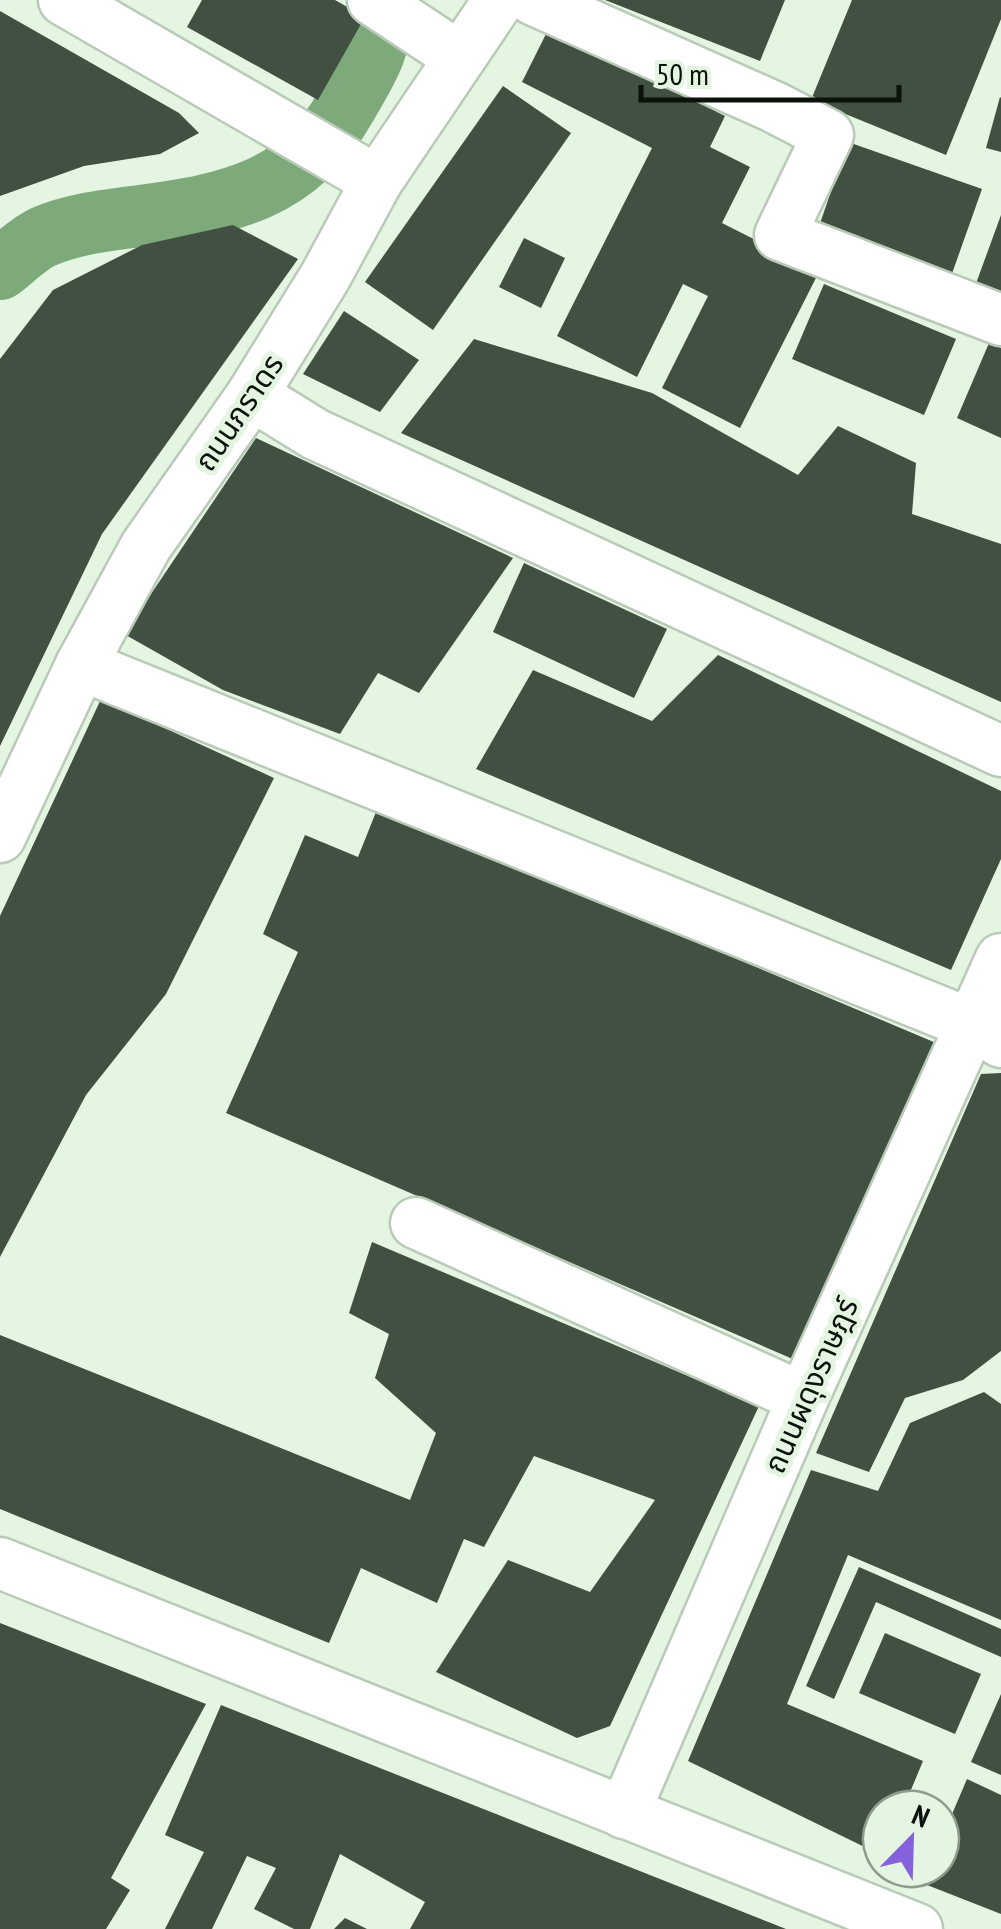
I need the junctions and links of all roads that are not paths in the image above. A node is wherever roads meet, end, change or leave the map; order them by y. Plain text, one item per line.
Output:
1 (64, 0) edge
2 (499, 0) edge
3 (534, 0) edge
4 (388, 10) edge
5 (459, 57) junction
6 (361, 173) junction
7 (1001, 320) edge
8 (252, 396) junction
9 (81, 665) junction
10 (1001, 751) edge
11 (0, 837) edge
12 (1001, 959) edge
13 (987, 1034) edge
14 (416, 1224) dead end
15 (803, 1398) junction
16 (0, 1563) edge
17 (624, 1813) junction
18 (836, 1914) edge
19 (917, 1929) edge

1 - 6 street
2 - 5 street, ถนนภราดร
3 - 7 street
4 - 5 street
5 - 6 street, ถนนภราดร
6 - 8 street, ถนนภราดร
8 - 9 street, ถนนภราดร
8 - 10 street
9 - 11 street, ถนนภราดร
9 - 13 street
12 - 13 street, ถนนผดุงราษฎร์
13 - 15 street, ถนนผดุงราษฎร์
14 - 15 street
15 - 17 street, ถนนผดุงราษฎร์
16 - 17 street
17 - 18 street
18 - 19 street

